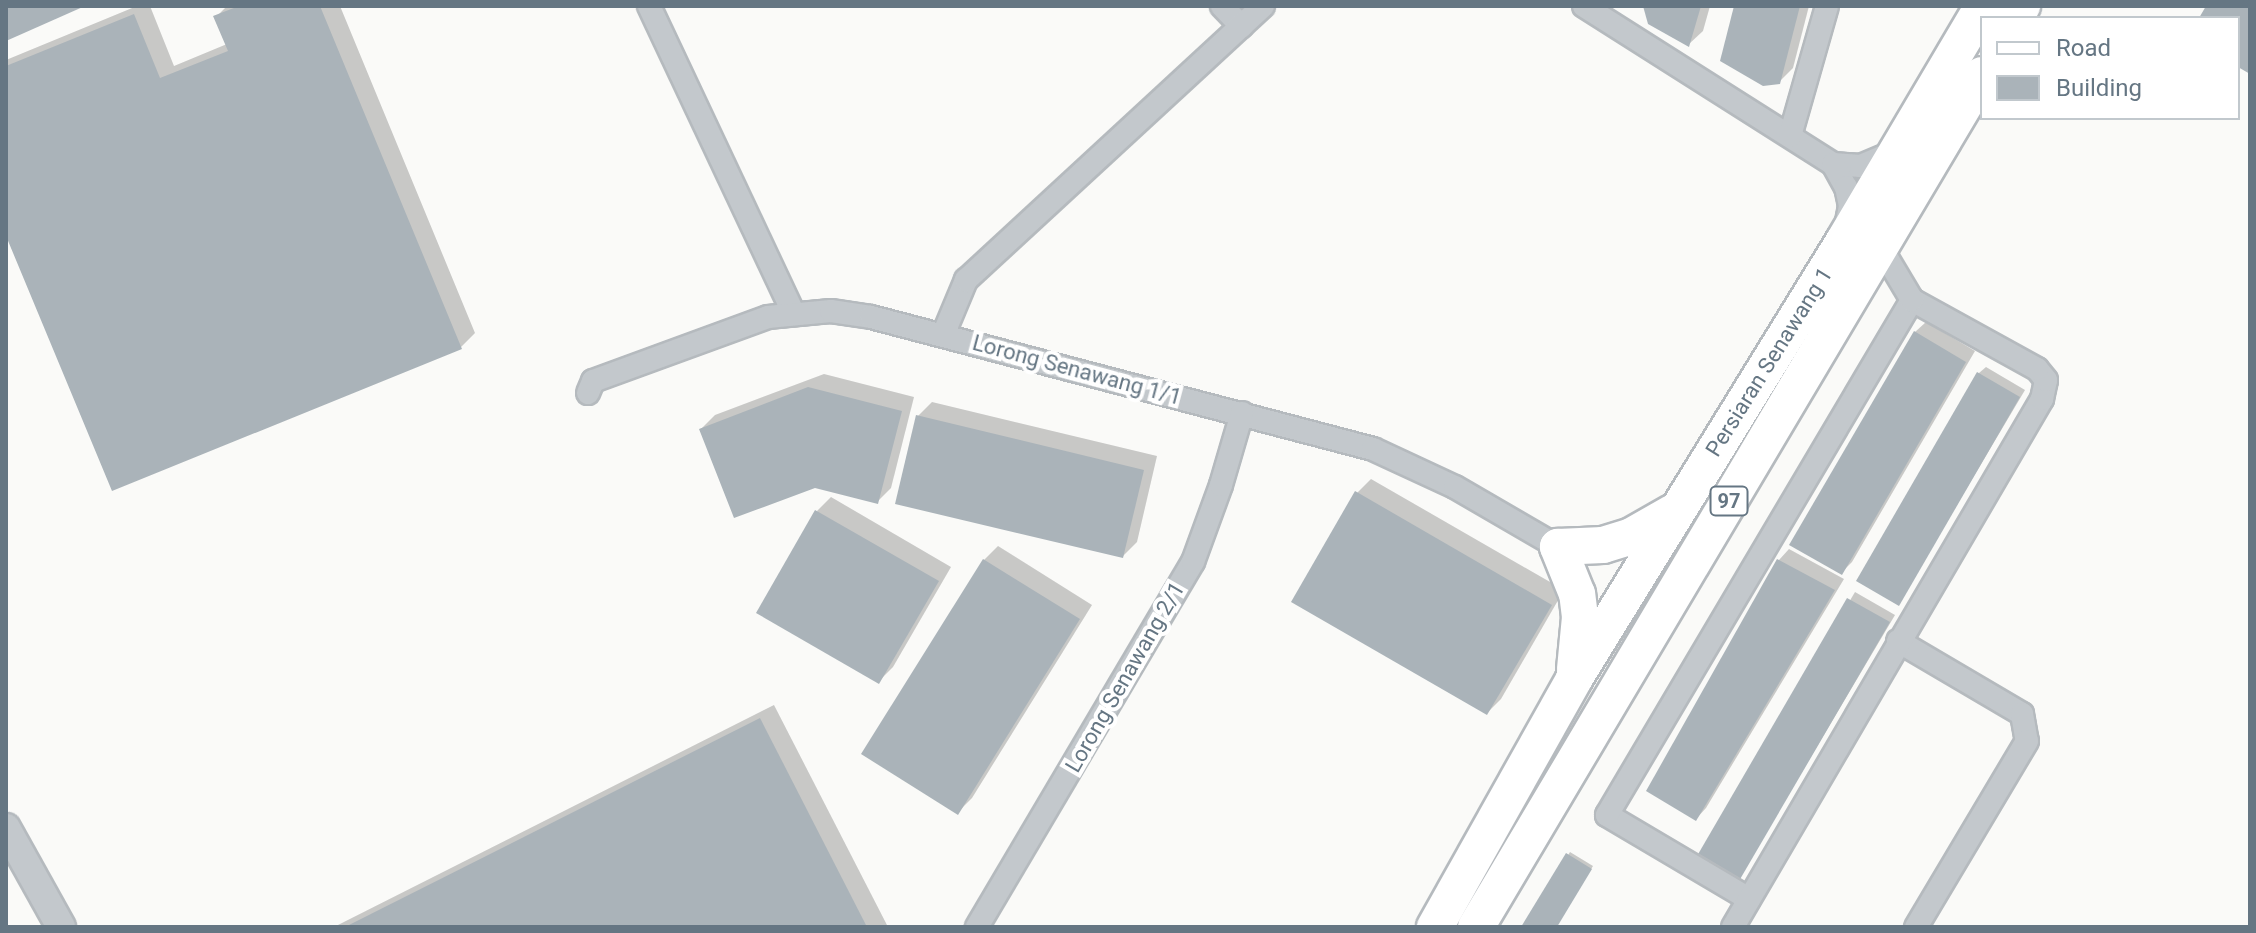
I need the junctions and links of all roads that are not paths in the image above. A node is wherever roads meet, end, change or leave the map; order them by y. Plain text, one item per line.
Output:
1 (649, 6) edge
2 (1222, 6) edge
3 (1263, 6) edge
4 (1827, 6) edge
5 (1983, 6) edge
6 (1595, 9) edge
7 (1241, 26) junction
8 (1980, 78) edge
9 (1790, 136) junction
10 (1898, 150) junction
11 (1833, 164) junction
12 (1844, 241) junction
13 (1881, 248) junction
14 (1912, 300) junction
15 (794, 314) junction
16 (943, 335) junction
17 (588, 393) dead end
18 (1242, 413) junction
19 (1677, 510) junction
20 (1558, 547) junction
21 (1898, 641) junction
22 (1574, 679) junction
23 (6, 828) edge
24 (1749, 899) junction
25 (61, 927) edge
26 (977, 927) edge
27 (1435, 927) edge
28 (1476, 927) edge
29 (1733, 927) edge
30 (1916, 927) edge

1 - 15 street
2 - 7 street
3 - 7 street
4 - 9 street
5 - 10 main road, Persiaran Senawang 1 / 97
6 - 9 street
7 - 16 street
8 - 13 main road, Persiaran Senawang 1 / 97
9 - 11 street
10 - 11 street
10 - 12 main road, Persiaran Senawang 1 / 97
11 - 12 street
12 - 19 main road, Persiaran Senawang 1 / 97
13 - 14 street
13 - 28 main road, Persiaran Senawang 1 / 97
14 - 21 street
14 - 24 street
15 - 16 street, Lorong Senawang 1/1
15 - 17 street, Lorong Senawang 1/1
16 - 18 street, Lorong Senawang 1/1
18 - 20 street, Lorong Senawang 1/1
18 - 26 street, Lorong Senawang 2/1
19 - 20 main road
19 - 22 main road, Persiaran Senawang 1 / 97
20 - 22 main road
21 - 24 street
21 - 30 street
22 - 27 main road, Persiaran Senawang 1 / 97
23 - 25 street
24 - 29 street

